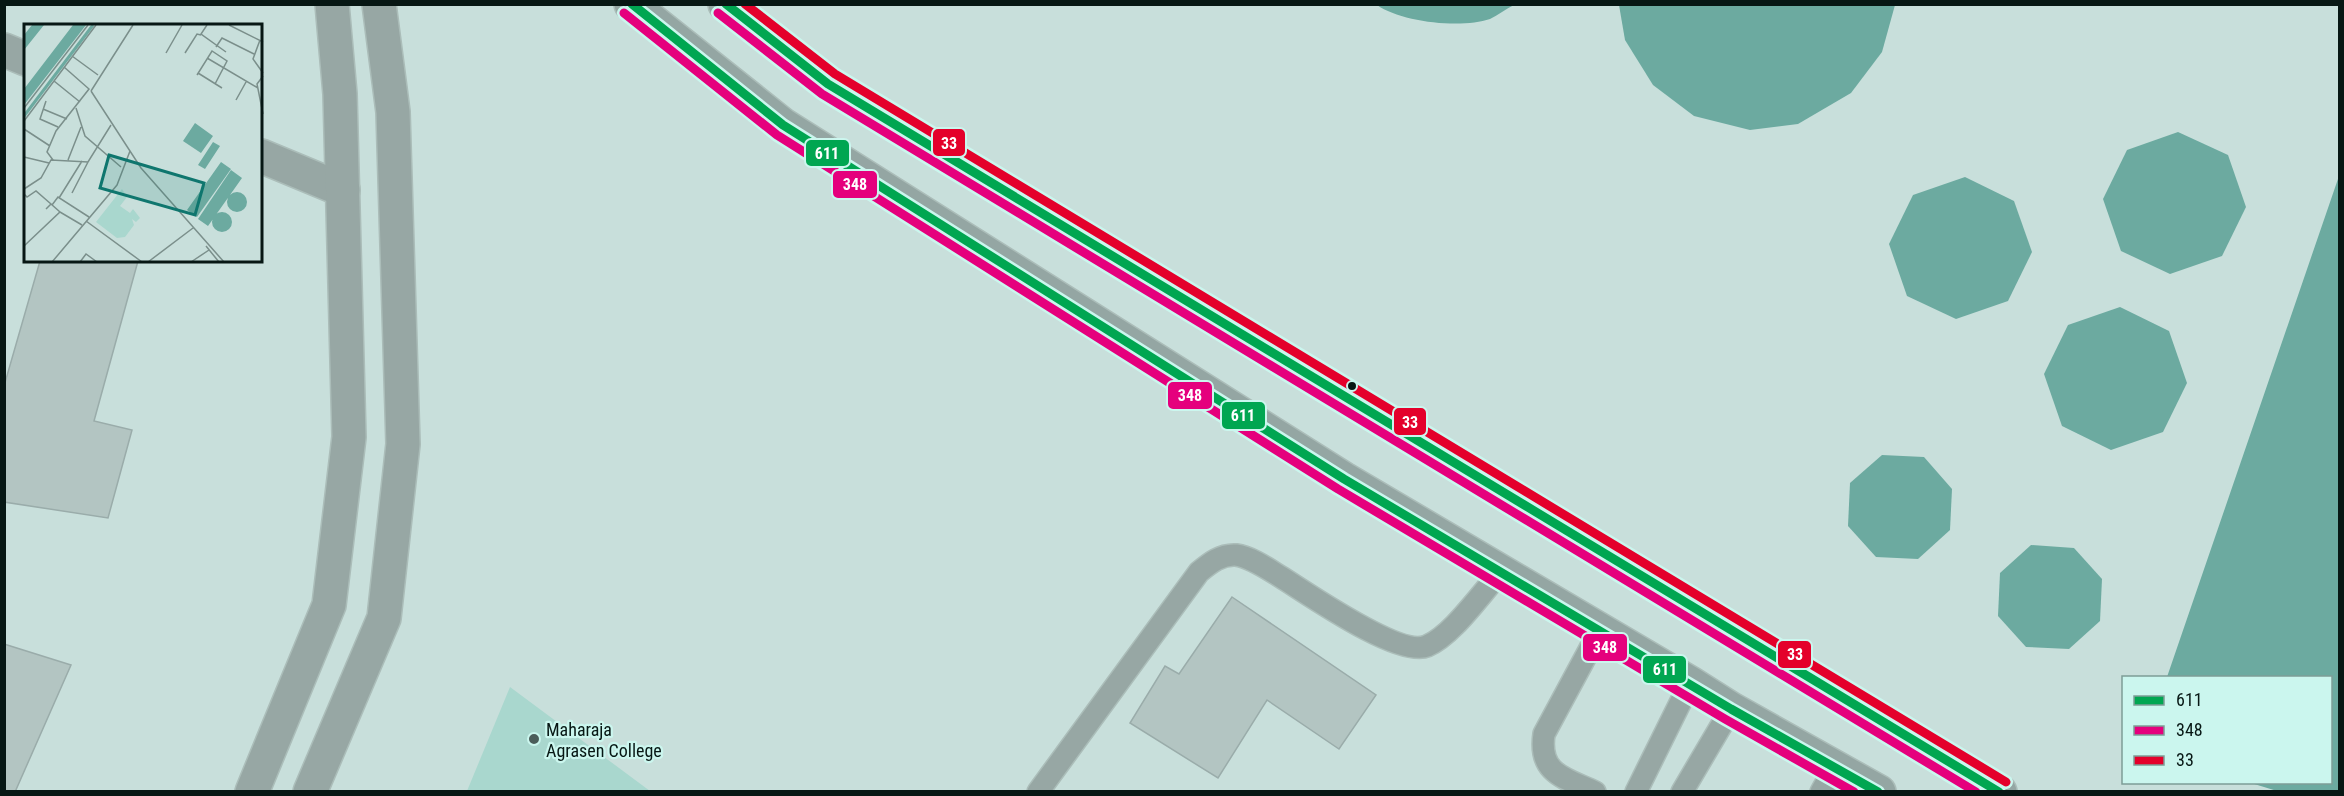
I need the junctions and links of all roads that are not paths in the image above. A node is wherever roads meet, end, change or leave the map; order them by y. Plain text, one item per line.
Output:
1 (332, 4) edge
2 (379, 4) edge
3 (631, 4) edge
4 (725, 4) edge
5 (4, 50) edge
6 (24, 58) edge
7 (262, 156) edge
8 (343, 190) junction
9 (1501, 572) junction
10 (1600, 630) junction
11 (1690, 683) junction
12 (1731, 709) junction
13 (1828, 779) edge
14 (252, 792) edge
15 (310, 792) edge
16 (1038, 792) edge
17 (1595, 792) edge
18 (1636, 792) edge
19 (1682, 792) edge
20 (1879, 792) edge
21 (2000, 792) edge

1 - 8 street
2 - 15 street
3 - 9 main road
4 - 21 main road
5 - 6 street
7 - 8 street
8 - 14 street
9 - 10 main road
9 - 16 lane
10 - 11 main road
10 - 17 lane
11 - 12 main road
11 - 18 lane
12 - 13 main road
12 - 19 lane
13 - 20 main road

